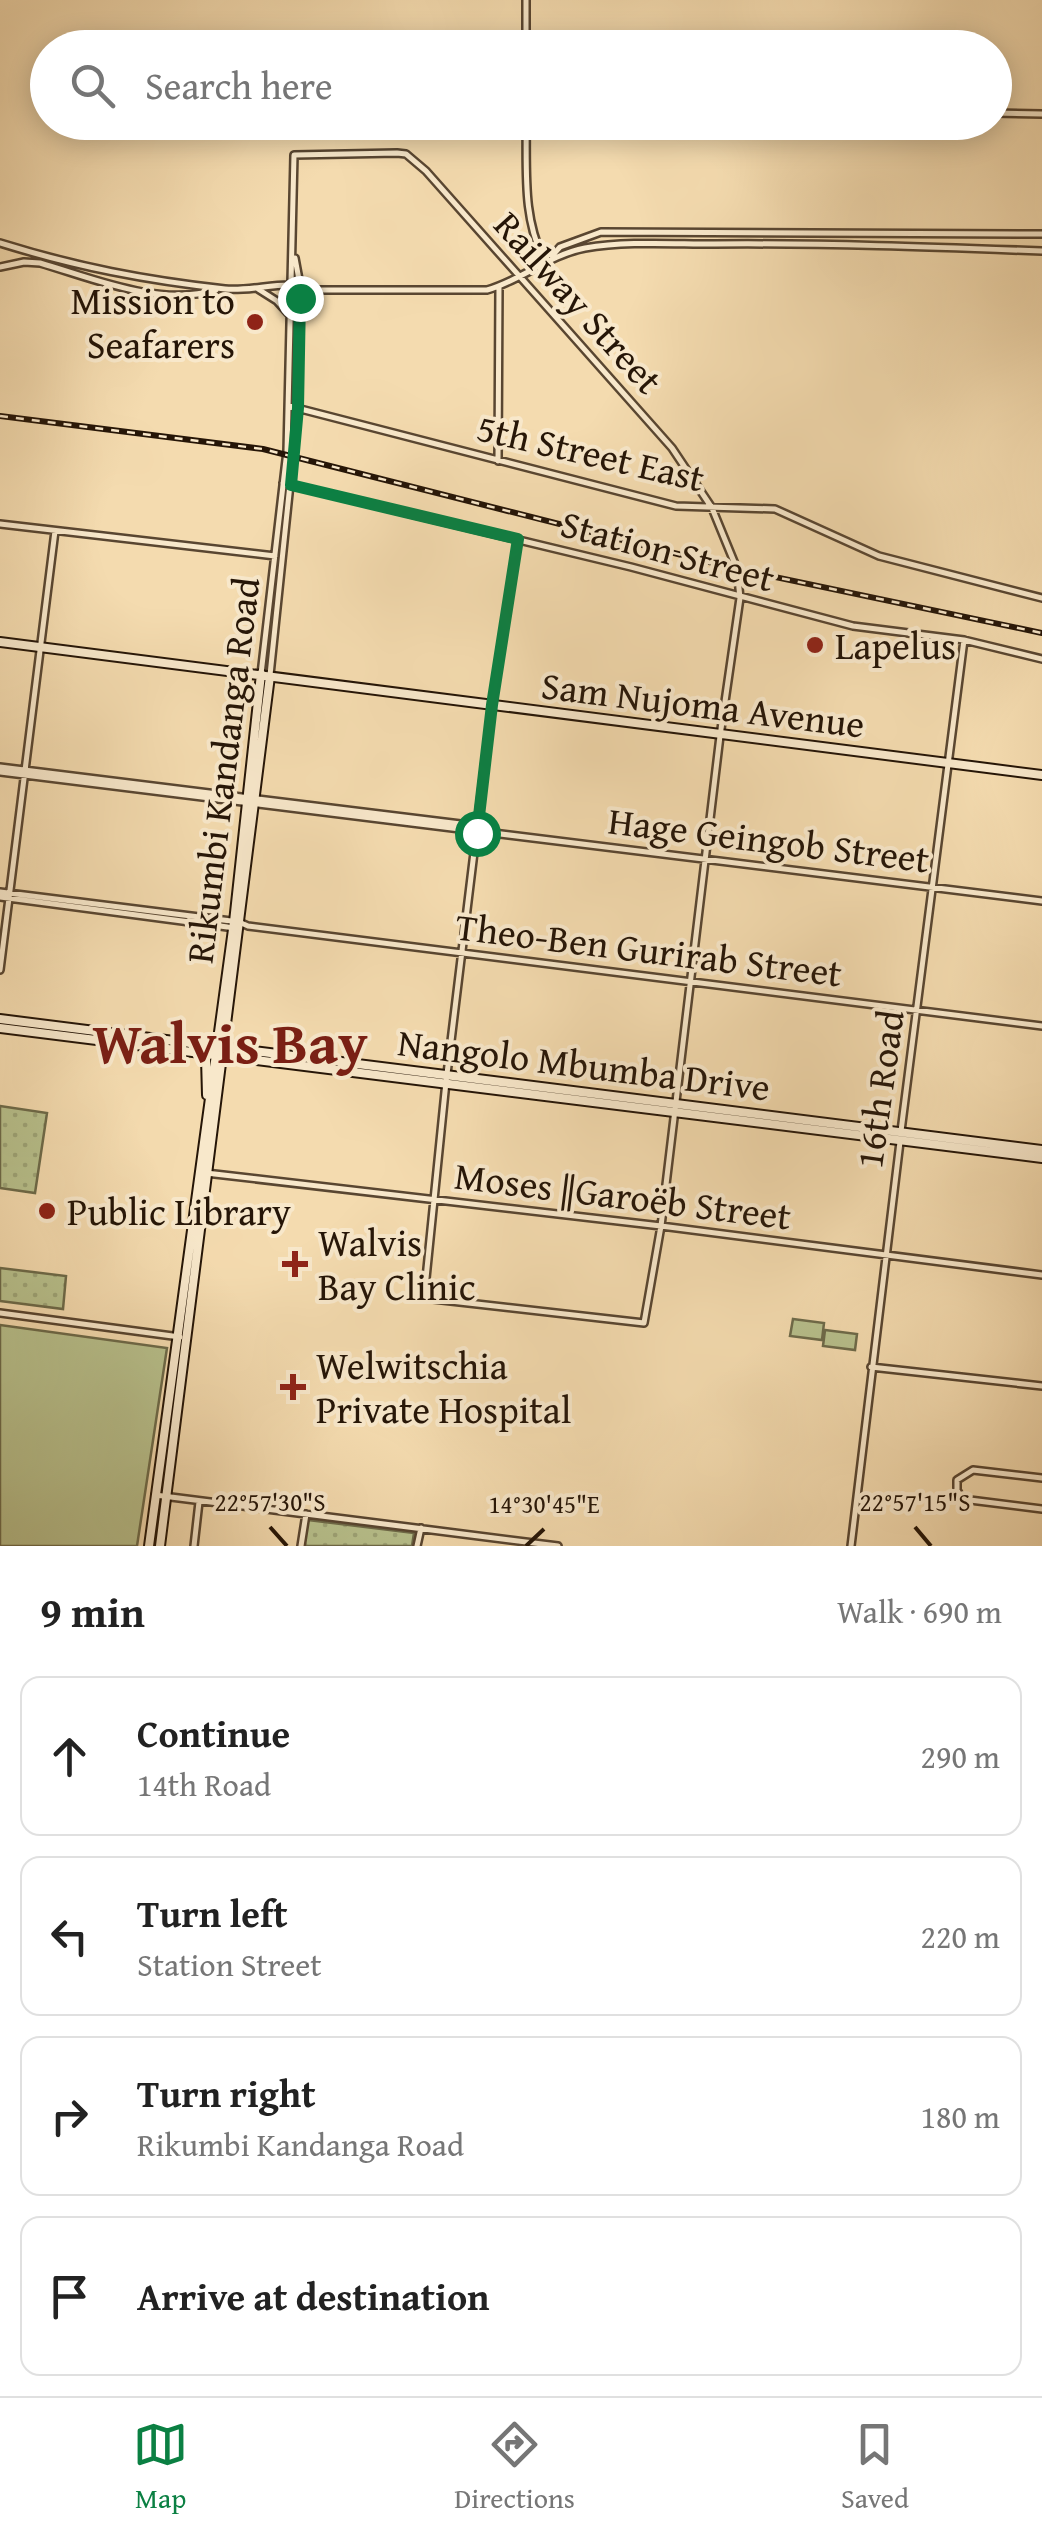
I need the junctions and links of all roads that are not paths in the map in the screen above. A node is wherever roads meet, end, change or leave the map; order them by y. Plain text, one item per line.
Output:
1 (526, 0) edge
2 (526, 30) edge
3 (1012, 113) edge
4 (1042, 114) edge
5 (526, 140) edge
6 (923, 234) junction
7 (978, 234) junction
8 (1042, 234) edge
9 (0, 243) edge
10 (922, 248) junction
11 (978, 249) junction
12 (1042, 252) edge
13 (294, 256) junction
14 (548, 260) junction
15 (0, 267) edge
16 (519, 276) junction
17 (290, 285) junction
18 (300, 285) junction
19 (500, 286) junction
20 (220, 288) junction
21 (257, 288) junction
22 (273, 288) junction
23 (316, 290) junction
24 (290, 296) junction
25 (300, 298) junction
26 (290, 316) junction
27 (289, 406) junction
28 (298, 408) junction
29 (498, 461) junction
30 (283, 483) junction
31 (291, 485) junction
32 (712, 508) junction
33 (0, 524) edge
34 (54, 531) junction
35 (518, 539) junction
36 (275, 556) junction
37 (284, 557) junction
38 (740, 598) junction
39 (1042, 598) edge
40 (964, 640) junction
41 (0, 642) edge
42 (39, 647) junction
43 (1042, 660) edge
44 (265, 675) junction
45 (492, 705) junction
46 (720, 736) junction
47 (948, 762) junction
48 (0, 769) edge
49 (26, 772) junction
50 (1042, 775) edge
51 (251, 801) junction
52 (478, 830) junction
53 (704, 857) junction
54 (931, 888) junction
55 (0, 894) edge
56 (11, 896) junction
57 (1042, 901) edge
58 (238, 925) junction
59 (462, 953) junction
60 (0, 970) edge
61 (690, 982) junction
62 (918, 1010) junction
63 (0, 1020) edge
64 (1042, 1026) edge
65 (0, 1028) edge
66 (219, 1050) junction
67 (199, 1052) junction
68 (447, 1078) junction
69 (208, 1099) junction
70 (674, 1107) junction
71 (901, 1136) junction
72 (1042, 1150) edge
73 (1042, 1158) edge
74 (203, 1173) junction
75 (434, 1201) junction
76 (662, 1226) junction
77 (884, 1254) junction
78 (1042, 1275) edge
79 (0, 1313) edge
80 (176, 1336) junction
81 (186, 1338) junction
82 (871, 1367) junction
83 (1042, 1386) edge
84 (1042, 1478) edge
85 (160, 1497) junction
86 (199, 1502) junction
87 (1042, 1510) edge
88 (306, 1514) junction
89 (421, 1528) junction
90 (521, 1543) edge
91 (149, 1546) edge
92 (160, 1546) edge
93 (194, 1546) edge
94 (300, 1546) edge
95 (417, 1546) edge
96 (558, 1546) edge
97 (850, 1546) edge

1 - 2 street
3 - 4 street
5 - 14 street
6 - 7 street
6 - 10 street
6 - 14 street
7 - 8 street
7 - 11 street
9 - 20 street
10 - 11 street
10 - 14 street
11 - 12 street
13 - 16 street, Railway Street
13 - 17 street
13 - 18 street
14 - 16 street
15 - 20 street
16 - 19 street
16 - 32 street, Railway Street
17 - 18 street
17 - 22 street
17 - 24 street, Rikumbi Kandanga Road
18 - 23 street
18 - 25 street, Rikumbi Kandanga Road
19 - 23 street
19 - 29 street
20 - 21 street
21 - 22 street
21 - 26 street
22 - 24 street
23 - 25 street
24 - 25 street
24 - 26 street, Rikumbi Kandanga Road
25 - 28 street, Rikumbi Kandanga Road
26 - 27 street, Rikumbi Kandanga Road
27 - 28 street, 5th Street East
27 - 30 street, Rikumbi Kandanga Road
28 - 29 street, 5th Street East
28 - 31 street, Rikumbi Kandanga Road
29 - 32 street, 5th Street East
30 - 31 street, Station Street
30 - 36 street, Rikumbi Kandanga Road
31 - 35 street, Station Street
31 - 37 street, Rikumbi Kandanga Road
32 - 38 street, Railway Street
32 - 39 street, 5th Street East
33 - 34 street
34 - 36 street
34 - 42 street
35 - 38 street, Station Street
35 - 45 street
36 - 37 street
36 - 44 street, Rikumbi Kandanga Road
37 - 44 street, Rikumbi Kandanga Road
38 - 40 street, Station Street
38 - 46 street, Railway Street
40 - 43 street, Station Street
40 - 47 street, 16th Road
41 - 42 main road, Sam Nujoma Avenue
42 - 44 main road, Sam Nujoma Avenue
42 - 49 street
44 - 45 main road, Sam Nujoma Avenue
44 - 51 main road, Rikumbi Kandanga Road
45 - 46 main road, Sam Nujoma Avenue
45 - 52 street
46 - 47 main road, Sam Nujoma Avenue
46 - 53 street, Railway Street
47 - 50 main road, Sam Nujoma Avenue
47 - 54 street, 16th Road
48 - 49 street, Hage Geingob Street
49 - 51 street, Hage Geingob Street
49 - 56 street
51 - 52 street, Hage Geingob Street
51 - 58 main road, Rikumbi Kandanga Road
52 - 53 street, Hage Geingob Street
52 - 59 street
53 - 54 street, Hage Geingob Street
53 - 61 street, Railway Street
54 - 57 street, Hage Geingob Street
54 - 62 street, 16th Road
55 - 56 street, Theo-Ben Gurirab Street
56 - 58 street, Theo-Ben Gurirab Street
56 - 60 street
58 - 59 street, Theo-Ben Gurirab Street
58 - 66 main road, Rikumbi Kandanga Road
59 - 61 street, Theo-Ben Gurirab Street
59 - 68 street
61 - 62 street, Theo-Ben Gurirab Street
61 - 70 street, Railway Street
62 - 64 street, Theo-Ben Gurirab Street
62 - 71 street, 16th Road
63 - 66 main road, Nangolo Mbumba Drive
65 - 67 main road, Nangolo Mbumba Drive
66 - 67 main road, Nangolo Mbumba Drive
66 - 68 main road, Nangolo Mbumba Drive
66 - 69 main road, Rikumbi Kandanga Road
66 - 74 main road, Rikumbi Kandanga Road
67 - 69 main road
68 - 70 main road, Nangolo Mbumba Drive
68 - 75 street
69 - 74 main road, Rikumbi Kandanga Road
70 - 71 main road, Nangolo Mbumba Drive
70 - 76 street, Railway Street
71 - 72 main road, Nangolo Mbumba Drive
71 - 73 main road, Nangolo Mbumba Drive
71 - 77 street, 16th Road
74 - 75 street, Moses ǁGaroëb Street
74 - 80 main road, Rikumbi Kandanga Road
74 - 81 main road, Rikumbi Kandanga Road
75 - 76 street, Moses ǁGaroëb Street
75 - 76 street, Railway Street
76 - 77 street, Moses ǁGaroëb Street
77 - 78 street, Moses ǁGaroëb Street
77 - 82 street, 16th Road
79 - 80 street
80 - 81 street
80 - 85 main road, Rikumbi Kandanga Road
81 - 85 main road, Rikumbi Kandanga Road
82 - 83 street
82 - 97 street, 16th Road
84 - 87 street
85 - 86 street
85 - 91 main road, Rikumbi Kandanga Road
85 - 92 main road, Rikumbi Kandanga Road
86 - 88 street
86 - 93 street
88 - 89 street
88 - 94 street
89 - 90 street
89 - 95 street
90 - 96 street

